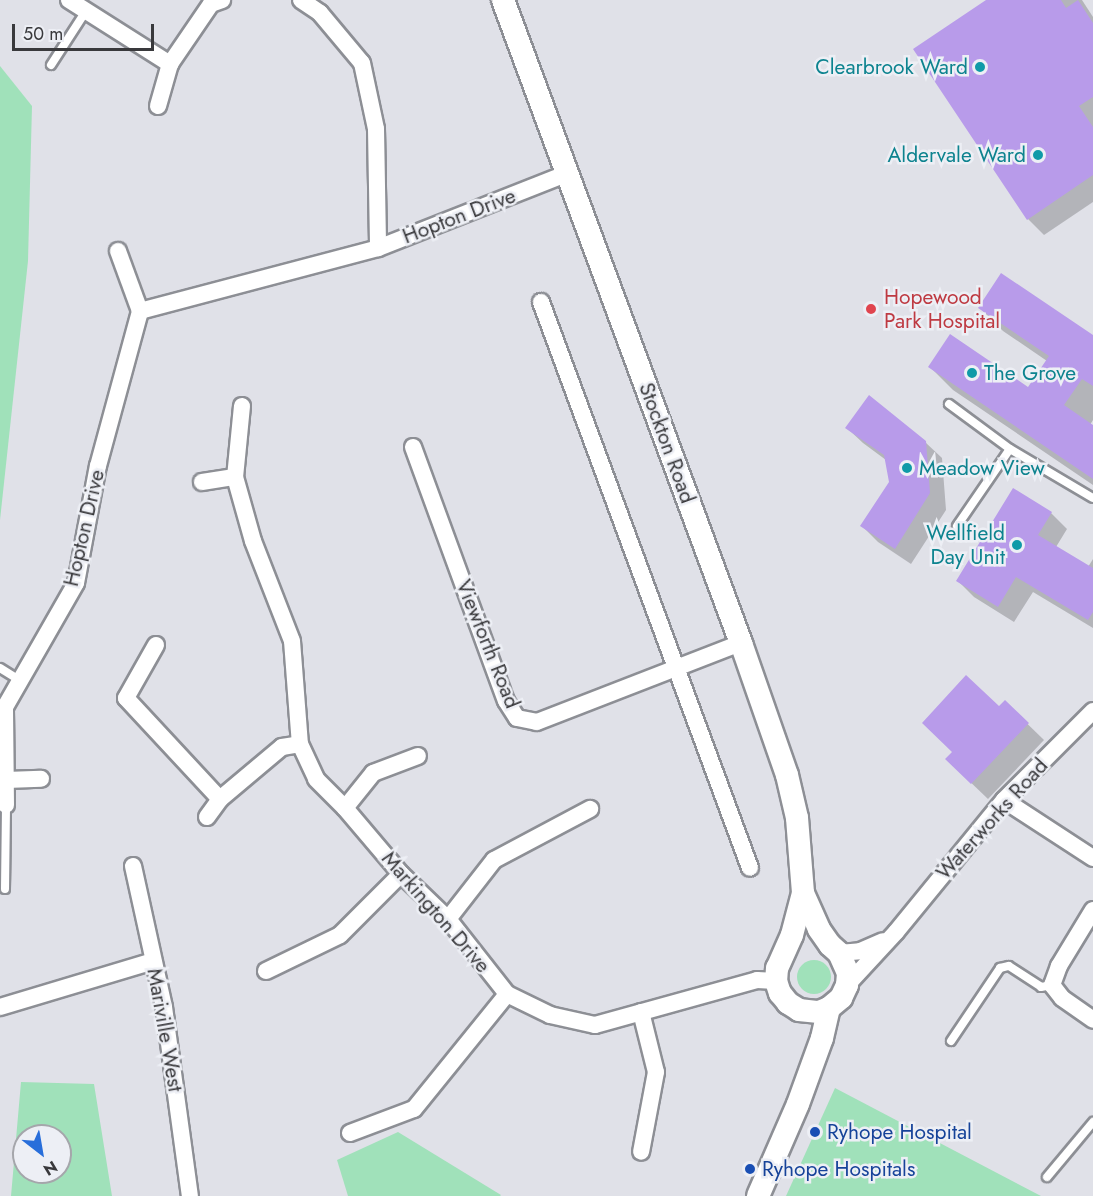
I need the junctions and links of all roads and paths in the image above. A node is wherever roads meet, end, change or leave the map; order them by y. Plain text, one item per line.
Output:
1 (69, 0) edge
2 (222, 0) edge
3 (301, 0) edge
4 (503, 0) edge
5 (86, 11) junction
6 (170, 64) junction
7 (51, 65) dead end
8 (158, 106) dead end
9 (568, 173) junction
10 (378, 248) junction
11 (118, 251) dead end
12 (541, 302) dead end
13 (140, 311) junction
14 (949, 404) dead end
15 (242, 406) dead end
16 (413, 447) dead end
17 (1010, 449) junction
18 (235, 477) junction
19 (202, 482) dead end
20 (1093, 498) edge
21 (957, 526) dead end
22 (741, 643) junction
23 (156, 645) dead end
24 (0, 668) edge
25 (675, 670) junction
26 (19, 680) junction
27 (1093, 711) edge
28 (300, 744) junction
29 (418, 756) dead end
30 (41, 779) dead end
31 (6, 780) junction
32 (220, 799) junction
33 (1004, 800) junction
34 (6, 805) joint
35 (345, 808) junction
36 (590, 809) dead end
37 (207, 817) dead end
38 (1093, 858) edge
39 (134, 866) dead end
40 (750, 867) dead end
41 (401, 874) junction
42 (5, 889) dead end
43 (803, 892) junction
44 (1093, 910) edge
45 (448, 919) junction
46 (896, 932) junction
47 (835, 949) junction
48 (783, 955) junction
49 (153, 961) junction
50 (266, 971) dead end
51 (776, 981) junction
52 (847, 984) junction
53 (1052, 985) junction
54 (507, 994) junction
55 (0, 1007) edge
56 (829, 1008) junction
57 (799, 1010) junction
58 (641, 1012) junction
59 (1093, 1020) edge
60 (951, 1041) dead end
61 (815, 1058) junction
62 (1093, 1122) edge
63 (350, 1134) dead end
64 (641, 1152) dead end
65 (1047, 1177) dead end
66 (190, 1196) edge
67 (758, 1196) edge

1 - 5 street
2 - 6 street
3 - 10 street
4 - 9 main road, Stockton Road
5 - 6 street
5 - 7 lane
6 - 8 street
9 - 10 street, Hopton Drive
9 - 22 main road, Stockton Road
10 - 13 street, Hopton Drive
11 - 13 street
12 - 25 street
13 - 26 street, Hopton Drive
14 - 17 lane
15 - 18 street, Markington Drive
16 - 25 street, Viewforth Road
17 - 20 lane
17 - 21 lane
18 - 19 street
18 - 28 street, Markington Drive
22 - 25 street, Viewforth Road
22 - 43 main road, Stockton Road
23 - 32 street
24 - 26 lane
25 - 40 street
26 - 31 street, Hopton Drive
27 - 33 street, Waterworks Road
28 - 32 street
28 - 35 street, Markington Drive
29 - 35 street
30 - 31 street
31 - 34 street, Hopton Drive
32 - 37 street
33 - 38 street
33 - 46 street, Waterworks Road
34 - 42 lane
35 - 41 street, Markington Drive
36 - 45 street
39 - 49 street, Mariville West
41 - 45 street, Markington Drive
41 - 50 street
43 - 47 main road, Stockton Road
43 - 48 main road, Stockton Road
44 - 53 street
45 - 54 street, Markington Drive
46 - 47 street, Waterworks Road
46 - 52 street, Waterworks Road
47 - 48 main road
47 - 52 main road, Stockton Road
48 - 51 main road, Stockton Road
49 - 55 street
49 - 66 street, Mariville West
51 - 57 main road
51 - 58 street, Markington Drive
52 - 56 main road
53 - 59 street
53 - 60 lane
54 - 58 street, Markington Drive
54 - 63 street
56 - 57 main road
56 - 61 main road
57 - 61 main road
58 - 64 street
61 - 67 main road
62 - 65 lane

